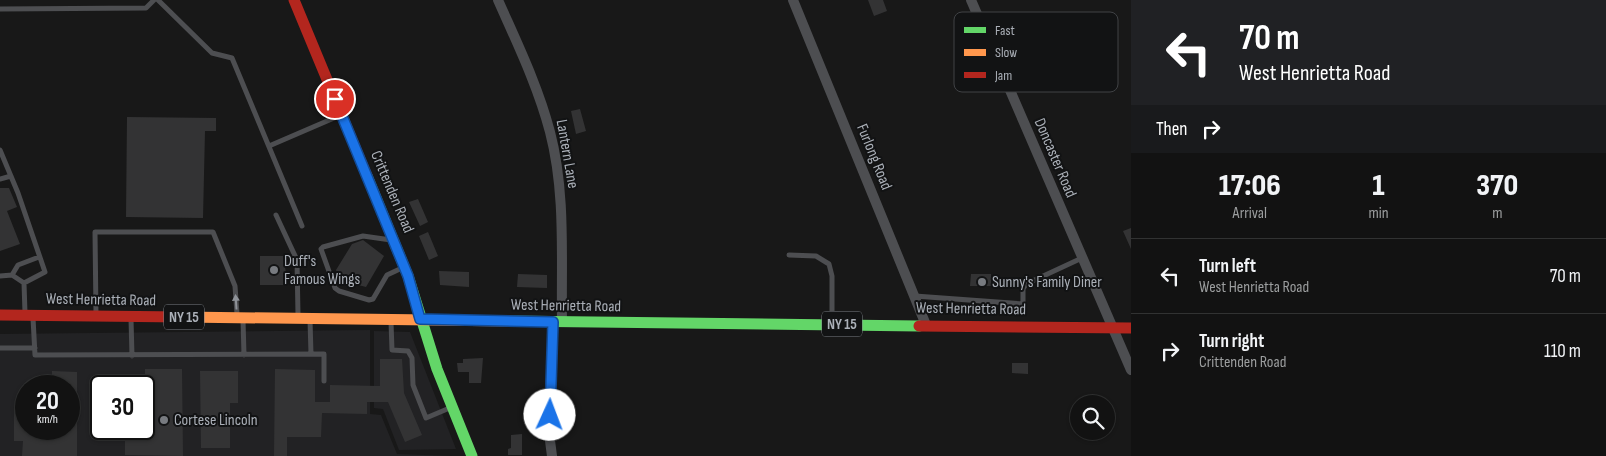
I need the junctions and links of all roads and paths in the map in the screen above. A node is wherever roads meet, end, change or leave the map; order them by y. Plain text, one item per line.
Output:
1 (154, 0) edge
2 (158, 0) edge
3 (294, 0) edge
4 (498, 0) edge
5 (793, 0) edge
6 (971, 0) edge
7 (0, 9) edge
8 (976, 12) edge
9 (1011, 92) edge
10 (342, 115) junction
11 (269, 146) junction
12 (0, 150) edge
13 (11, 176) junction
14 (0, 179) edge
15 (276, 215) dead end
16 (302, 226) dead end
17 (394, 241) junction
18 (789, 256) dead end
19 (39, 257) junction
20 (1082, 258) junction
21 (405, 267) junction
22 (12, 275) junction
23 (0, 276) edge
24 (24, 283) junction
25 (914, 296) junction
26 (0, 315) edge
27 (29, 315) junction
28 (96, 316) junction
29 (131, 316) junction
30 (240, 318) junction
31 (298, 318) junction
32 (310, 318) junction
33 (391, 319) junction
34 (420, 319) junction
35 (557, 322) junction
36 (832, 324) junction
37 (926, 325) junction
38 (1112, 328) junction
39 (1131, 328) edge
40 (0, 348) edge
41 (35, 348) junction
42 (311, 354) junction
43 (244, 355) junction
44 (132, 356) junction
45 (1131, 370) edge
46 (324, 381) dead end
47 (452, 407) junction
48 (472, 456) edge
49 (552, 456) edge

1 - 7 lane
2 - 11 lane
3 - 10 main road, Crittenden Road
4 - 35 street, Lantern Lane
5 - 25 street, Furlong Road
6 - 8 street, Doncaster Road
9 - 20 street, Doncaster Road
10 - 11 lane
10 - 17 main road, Crittenden Road
11 - 16 lane
12 - 13 lane
13 - 14 lane
13 - 19 lane
15 - 31 lane
17 - 21 main road, Crittenden Road
17 - 21 lane
18 - 36 lane
19 - 22 lane
19 - 24 lane
20 - 25 lane
20 - 38 street, Doncaster Road
21 - 34 main road, Crittenden Road
22 - 23 lane
22 - 24 lane
24 - 27 lane
25 - 37 street, Furlong Road
26 - 27 main road, West Henrietta Road / NY 15
27 - 28 main road, West Henrietta Road / NY 15
27 - 41 lane
28 - 29 main road, West Henrietta Road / NY 15
30 -> 28 lane
29 - 30 main road, West Henrietta Road / NY 15
29 - 44 lane
30 - 31 main road, West Henrietta Road / NY 15
30 - 43 lane
31 - 32 main road, West Henrietta Road / NY 15
32 - 33 main road, West Henrietta Road / NY 15
32 - 42 lane
33 - 34 main road, West Henrietta Road / NY 15
33 - 47 lane
34 - 35 main road, West Henrietta Road / NY 15
34 - 47 main road, Crittenden Road
35 - 36 main road, West Henrietta Road / NY 15
35 - 49 street, Lantern Lane
36 - 37 main road, West Henrietta Road / NY 15
37 - 38 main road, West Henrietta Road / NY 15
38 - 39 main road, West Henrietta Road / NY 15
38 - 45 street, Doncaster Road
40 - 41 lane
41 - 44 lane
42 - 43 lane
42 - 46 lane
43 - 44 lane
47 - 48 main road, Crittenden Road

